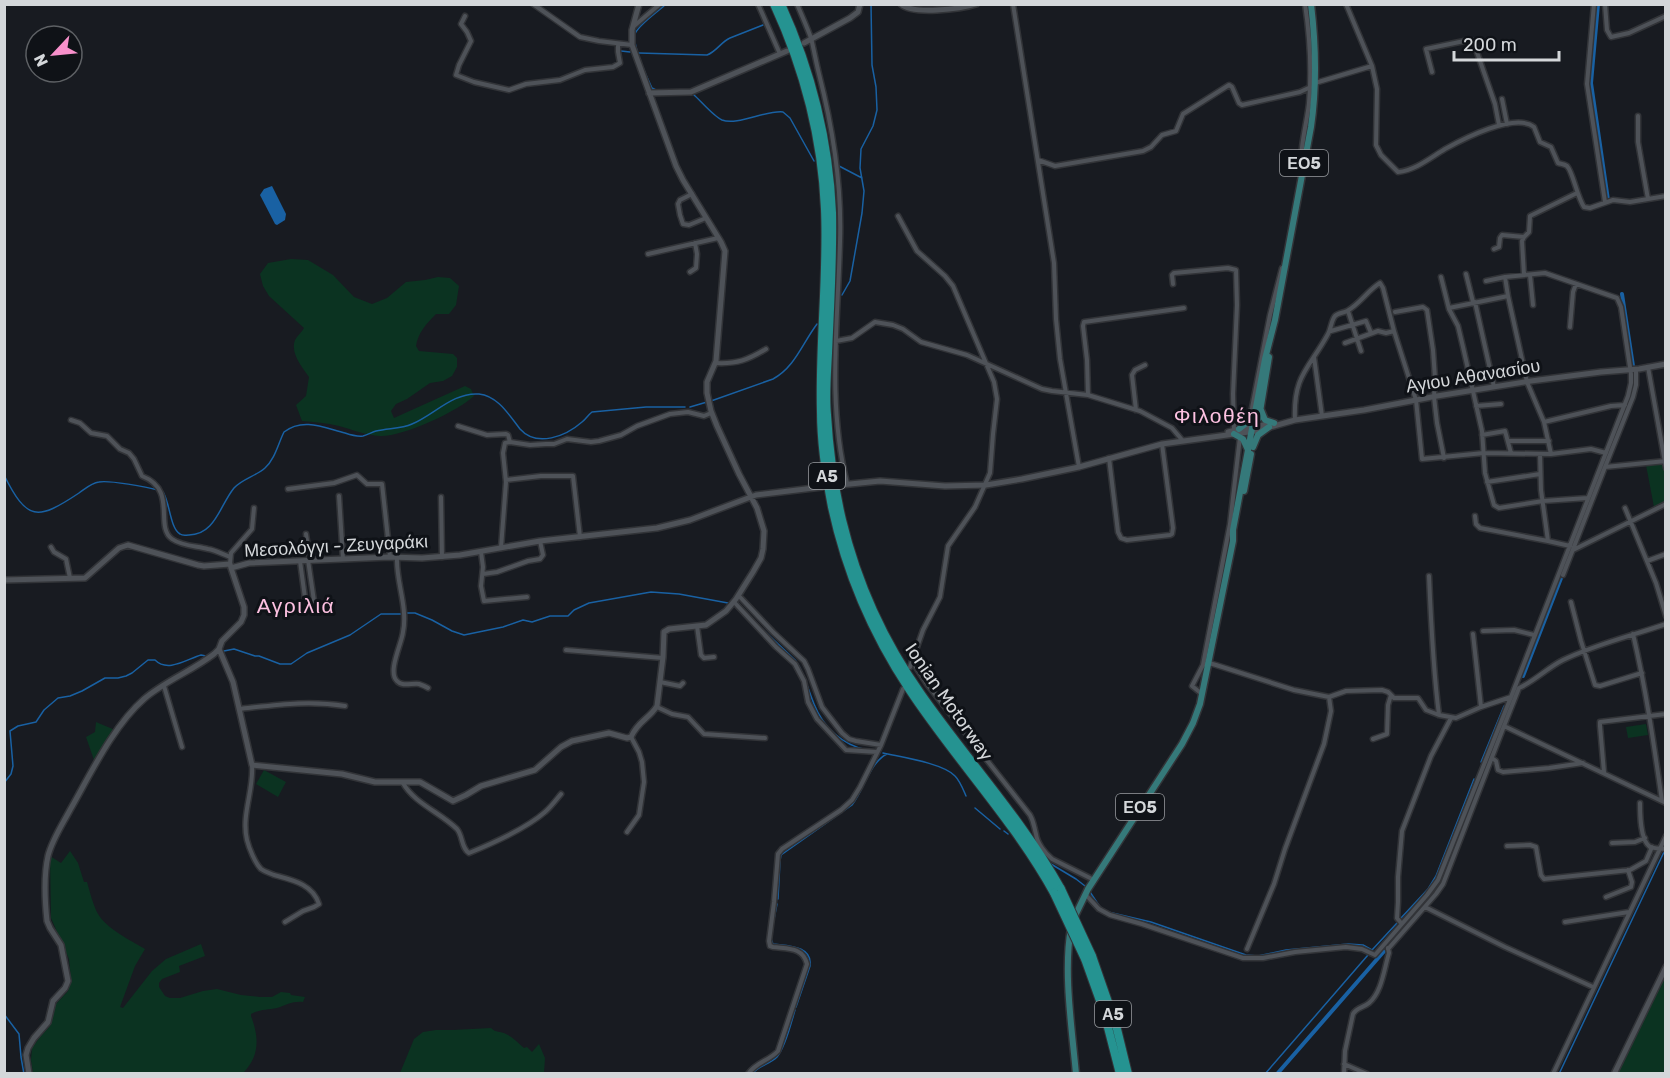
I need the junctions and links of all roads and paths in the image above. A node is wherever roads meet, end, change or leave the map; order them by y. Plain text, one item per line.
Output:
1 (533, 4) edge
2 (639, 4) edge
3 (660, 4) edge
4 (758, 4) edge
5 (774, 4) edge
6 (781, 4) edge
7 (797, 4) edge
8 (860, 4) edge
9 (901, 4) edge
10 (976, 4) edge
11 (1014, 4) edge
12 (1305, 4) edge
13 (1311, 4) edge
14 (1346, 4) edge
15 (1594, 4) edge
16 (1605, 4) edge
17 (465, 16) dead end
18 (1665, 16) edge
19 (633, 26) junction
20 (811, 39) junction
21 (804, 43) dead end
22 (632, 45) junction
23 (618, 48) junction
24 (788, 51) dead end
25 (781, 55) junction
26 (1372, 66) junction
27 (1432, 72) dead end
28 (1313, 85) junction
29 (649, 93) junction
30 (1502, 99) dead end
31 (1638, 116) dead end
32 (1507, 124) junction
33 (1499, 126) junction
34 (1038, 160) junction
35 (1577, 193) junction
36 (692, 194) junction
37 (1665, 196) edge
38 (1648, 199) junction
39 (1605, 202) junction
40 (898, 216) dead end
41 (707, 218) junction
42 (719, 237) junction
43 (1524, 237) junction
44 (696, 243) junction
45 (1494, 249) dead end
46 (648, 254) dead end
47 (1287, 259) junction
48 (690, 272) dead end
49 (1466, 274) dead end
50 (1524, 275) junction
51 (1530, 275) junction
52 (1441, 277) dead end
53 (1505, 278) junction
54 (1486, 281) dead end
55 (1173, 284) dead end
56 (1576, 284) junction
57 (1508, 296) junction
58 (1474, 302) junction
59 (1533, 305) dead end
60 (1184, 308) dead end
61 (1449, 308) junction
62 (1348, 310) junction
63 (1395, 312) dead end
64 (1352, 324) junction
65 (1570, 327) dead end
66 (1330, 331) junction
67 (1394, 331) junction
68 (1371, 333) junction
69 (1357, 338) junction
70 (836, 341) junction
71 (1345, 343) dead end
72 (766, 349) dead end
73 (1361, 351) dead end
74 (1314, 357) junction
75 (985, 362) junction
76 (716, 363) junction
77 (1665, 364) edge
78 (1145, 365) dead end
79 (1648, 367) junction
80 (1633, 369) junction
81 (1527, 382) junction
82 (1494, 387) junction
83 (1472, 391) junction
84 (1067, 392) junction
85 (1088, 395) junction
86 (1434, 396) junction
87 (1416, 400) junction
88 (1501, 404) dead end
89 (1625, 405) junction
90 (1259, 406) junction
91 (1476, 406) junction
92 (1136, 410) junction
93 (711, 412) junction
94 (1322, 416) junction
95 (70, 420) dead end
96 (1295, 420) junction
97 (1544, 422) junction
98 (1245, 424) junction
99 (1272, 425) junction
100 (458, 426) dead end
101 (1255, 429) junction
102 (1237, 432) junction
103 (1663, 434) edge
104 (1482, 435) junction
105 (1183, 441) junction
106 (1509, 441) junction
107 (1549, 441) junction
108 (510, 442) junction
109 (1162, 444) junction
110 (1250, 449) junction
111 (1484, 453) junction
112 (1511, 453) junction
113 (1606, 453) junction
114 (1540, 454) junction
115 (1551, 454) junction
116 (1109, 458) junction
117 (1444, 458) junction
118 (1665, 461) edge
119 (1079, 467) junction
120 (1605, 467) junction
121 (1665, 468) edge
122 (1540, 474) junction
123 (506, 480) junction
124 (1487, 482) junction
125 (847, 483) junction
126 (840, 485) dead end
127 (986, 485) junction
128 (822, 487) dead end
129 (288, 489) dead end
130 (339, 496) dead end
131 (441, 497) dead end
132 (751, 497) junction
133 (1588, 498) junction
134 (1543, 501) junction
135 (1665, 504) edge
136 (254, 508) dead end
137 (1625, 508) dead end
138 (1475, 516) dead end
139 (1630, 522) junction
140 (306, 534) dead end
141 (580, 537) junction
142 (1548, 541) junction
143 (540, 542) junction
144 (51, 547) dead end
145 (501, 548) junction
146 (1571, 548) junction
147 (481, 552) junction
148 (1665, 554) edge
149 (230, 557) junction
150 (442, 557) junction
151 (393, 558) junction
152 (309, 560) junction
153 (343, 560) junction
154 (300, 561) junction
155 (1647, 561) junction
156 (231, 566) junction
157 (483, 574) junction
158 (1563, 575) dead end
159 (1429, 576) dead end
160 (70, 579) junction
161 (4, 580) edge
162 (739, 596) junction
163 (527, 597) dead end
164 (305, 598) dead end
165 (314, 601) dead end
166 (734, 602) junction
167 (1571, 602) dead end
168 (1665, 616) edge
169 (1665, 624) edge
170 (697, 626) junction
171 (1483, 632) dead end
172 (1473, 634) dead end
173 (1633, 634) junction
174 (1534, 635) junction
175 (219, 649) junction
176 (566, 651) dead end
177 (1584, 651) junction
178 (714, 657) dead end
179 (663, 658) junction
180 (912, 661) junction
181 (1206, 664) junction
182 (910, 667) dead end
183 (1642, 673) junction
184 (660, 682) junction
185 (682, 682) dead end
186 (164, 686) junction
187 (428, 688) dead end
188 (903, 689) dead end
189 (1517, 689) junction
190 (1202, 694) junction
191 (1391, 695) junction
192 (1329, 697) junction
193 (1511, 697) junction
194 (345, 706) dead end
195 (657, 707) junction
196 (1481, 707) junction
197 (239, 709) junction
198 (1665, 714) edge
199 (1439, 715) junction
200 (1650, 717) junction
201 (1451, 718) junction
202 (1504, 726) junction
203 (631, 737) junction
204 (765, 738) dead end
205 (1373, 739) dead end
206 (880, 745) junction
207 (182, 747) dead end
208 (878, 752) junction
209 (1492, 758) junction
210 (1583, 763) junction
211 (252, 765) junction
212 (1604, 773) junction
213 (403, 783) junction
214 (561, 794) dead end
215 (1664, 802) edge
216 (1640, 803) dead end
217 (627, 832) dead end
218 (1665, 836) edge
219 (1645, 838) junction
220 (1612, 843) dead end
221 (1507, 846) dead end
222 (1652, 847) junction
223 (1660, 848) junction
224 (1665, 849) edge
225 (1628, 870) junction
226 (1094, 880) junction
227 (1058, 891) junction
228 (1085, 894) junction
229 (1606, 897) dead end
230 (1425, 907) junction
231 (1629, 912) junction
232 (285, 922) dead end
233 (1564, 922) dead end
234 (1401, 923) junction
235 (1384, 944) junction
236 (1247, 949) dead end
237 (1388, 949) junction
238 (1089, 957) junction
239 (1665, 967) edge
240 (1593, 987) junction
241 (1344, 1064) junction
242 (29, 1074) edge
243 (748, 1074) edge
244 (1076, 1074) edge
245 (1120, 1074) edge
246 (1128, 1074) edge
247 (1344, 1074) edge
248 (1367, 1074) edge
249 (1553, 1074) edge
250 (1614, 1074) edge

1 - 23 street
2 - 19 main road
3 - 19 street
4 - 25 street
5 - 227 highway, Ionian Motorway / Α5
6 - 227 highway, Ionian Motorway / Α5
7 - 20 street
8 - 20 main road
9 - 10 main road
11 - 34 street
12 - 28 street
13 - 28 main road, ΕΟ5
14 - 26 street
15 - 39 street
16 - 18 street
17 - 23 street
19 - 22 main road
20 - 21 main road
20 - 70 street
22 - 23 street
22 - 29 main road
24 - 25 main road
25 - 29 main road
26 - 28 street
26 - 33 street
27 - 33 street
28 - 34 street
28 - 47 main road, ΕΟ5
29 - 36 main road
30 - 32 street
31 - 38 street
32 - 33 street
32 - 35 street
34 - 84 street
35 - 39 street
35 - 43 street
36 - 41 main road
36 - 41 street
37 - 38 street
38 - 39 street
40 - 75 street
41 - 42 main road
42 - 44 street
42 - 76 main road
43 - 45 street
43 - 50 street
44 - 46 street
44 - 48 street
47 - 90 main road, ΕΟ5
47 - 98 street
49 - 58 street
50 - 51 street
50 - 53 street
51 - 56 street
51 - 59 street
52 - 61 street
53 - 54 street
53 - 57 street
55 - 102 street
56 - 65 street
56 - 80 street
57 - 58 street
57 - 81 street
58 - 61 street
58 - 82 street
60 - 85 street
61 - 83 street
62 - 64 street
62 - 66 street
62 - 67 street
63 - 86 street
64 - 66 street
64 - 68 street
64 - 69 street
66 - 74 street
67 - 68 street
67 - 87 street
68 - 69 street
69 - 71 street
69 - 73 street
70 - 75 street
70 - 125 street
72 - 76 street
74 - 94 street
74 - 96 street
75 - 84 street
75 - 127 street
76 - 93 main road
77 - 79 main road, Αγιου Αθανασίου
78 - 92 street
79 - 80 main road, Αγιου Αθανασίου
79 - 103 street
80 - 81 main road, Αγιου Αθανασίου
80 - 89 street
80 - 120 street
81 - 82 main road, Αγιου Αθανασίου
81 - 97 street
82 - 83 main road, Αγιου Αθανασίου
83 - 86 main road, Αγιου Αθανασίου
83 - 91 street
84 - 85 street
84 - 119 street
85 - 92 street
86 - 87 main road, Αγιου Αθανασίου
86 - 117 street
87 - 94 main road, Αγιου Αθανασίου
87 - 117 street
88 - 91 street
89 - 97 street
89 - 113 street
90 - 98 main road
90 - 99 main road
90 - 101 main road, ΕΟ5
91 - 104 street
92 - 105 street
93 - 108 street
93 - 132 main road
94 - 96 main road, Αγιου Αθανασίου
95 - 149 street
96 - 99 main road, Αγιου Αθανασίου
97 - 107 street
98 - 102 main road
99 - 101 main road, Αγιου Αθανασίου
99 - 110 main road
100 - 108 street
101 - 102 main road
101 - 110 main road, ΕΟ5
102 - 105 main road
102 - 110 main road
102 - 181 street
103 - 118 street
104 - 106 street
104 - 111 street
105 - 109 main road
106 - 107 street
106 - 112 street
107 - 115 street
108 - 123 street
109 - 116 main road
109 - 116 street
110 - 181 main road, ΕΟ5
111 - 112 street
111 - 117 street
111 - 124 street
112 - 114 street
113 - 115 street
113 - 133 street
114 - 115 street
114 - 122 street
116 - 119 main road
118 - 120 street
118 - 121 street
119 - 127 main road
120 - 146 street
122 - 124 street
122 - 134 street
123 - 141 street
123 - 145 street
124 - 134 street
125 - 126 main road
125 - 127 main road
127 - 180 street
128 - 132 main road, Μεσολόγγι - Ζευγαράκι
129 - 151 street
130 - 153 street
131 - 150 street
132 - 141 main road, Μεσολόγγι - Ζευγαράκι
132 - 162 main road
133 - 134 street
133 - 146 street
134 - 142 street
135 - 139 street
136 - 149 street
137 - 139 street
138 - 142 street
139 - 146 street
139 - 155 street
140 - 152 street
141 - 143 main road, Μεσολόγγι - Ζευγαράκι
142 - 146 street
143 - 145 main road, Μεσολόγγι - Ζευγαράκι
143 - 157 street
144 - 160 street
145 - 147 main road, Μεσολόγγι - Ζευγαράκι
146 - 158 street
146 - 174 street
147 - 150 main road, Μεσολόγγι - Ζευγαράκι
147 - 157 street
148 - 155 street
149 - 156 street
150 - 151 main road, Μεσολόγγι - Ζευγαράκι
151 - 153 main road, Μεσολόγγι - Ζευγαράκι
151 - 187 street
152 - 153 main road, Μεσολόγγι - Ζευγαράκι
152 - 154 main road, Μεσολόγγι - Ζευγαράκι
152 - 165 street
154 - 156 main road, Μεσολόγγι - Ζευγαράκι
154 - 164 street
155 - 168 street
156 - 160 main road
156 - 175 main road, Μεσολόγγι - Ζευγαράκι
157 - 163 street
159 - 199 street
160 - 161 main road
162 - 166 main road
162 - 206 street
166 - 170 main road
166 - 208 street
167 - 177 street
169 - 173 street
170 - 178 street
170 - 179 main road
171 - 174 street
172 - 196 street
173 - 177 street
173 - 183 street
174 - 189 street
175 - 186 main road, Μεσολόγγι - Ζευγαράκι
175 - 197 main road
176 - 179 street
177 - 183 street
177 - 189 street
179 - 184 main road
180 - 182 street
180 - 226 street
181 - 190 main road, ΕΟ5
181 - 190 street
181 - 192 street
183 - 200 street
184 - 185 street
184 - 195 main road
186 - 207 street
186 - 242 main road, Μεσολόγγι - Ζευγαράκι
188 - 206 street
189 - 193 street
189 - 202 street
190 - 226 main road, ΕΟ5
191 - 192 street
191 - 199 street
191 - 205 street
192 - 236 street
193 - 196 street
193 - 234 street
194 - 197 street
195 - 203 main road
195 - 204 street
196 - 201 street
197 - 211 main road
198 - 200 street
199 - 201 street
200 - 212 street
200 - 215 street
201 - 234 street
202 - 209 street
202 - 210 street
203 - 213 main road
203 - 217 street
206 - 208 street
208 - 243 street
209 - 210 street
209 - 230 street
210 - 212 street
211 - 213 main road
211 - 232 street
212 - 215 street
213 - 214 street
216 - 219 street
218 - 223 street
219 - 220 street
219 - 222 street
221 - 225 street
222 - 223 street
222 - 225 street
223 - 224 street
223 - 231 street
225 - 229 street
226 - 228 main road, ΕΟ5
227 - 238 highway, Ionian Motorway / Α5, bridge
228 - 235 street
228 - 244 main road, ΕΟ5
230 - 237 street
230 - 240 street
231 - 233 street
231 - 240 street
234 - 235 street
235 - 237 street
237 - 241 street
238 - 245 highway, Ionian Motorway / Α5
238 - 246 highway, Ionian Motorway / Α5
239 - 250 main road
240 - 249 street
241 - 247 street
241 - 248 street

